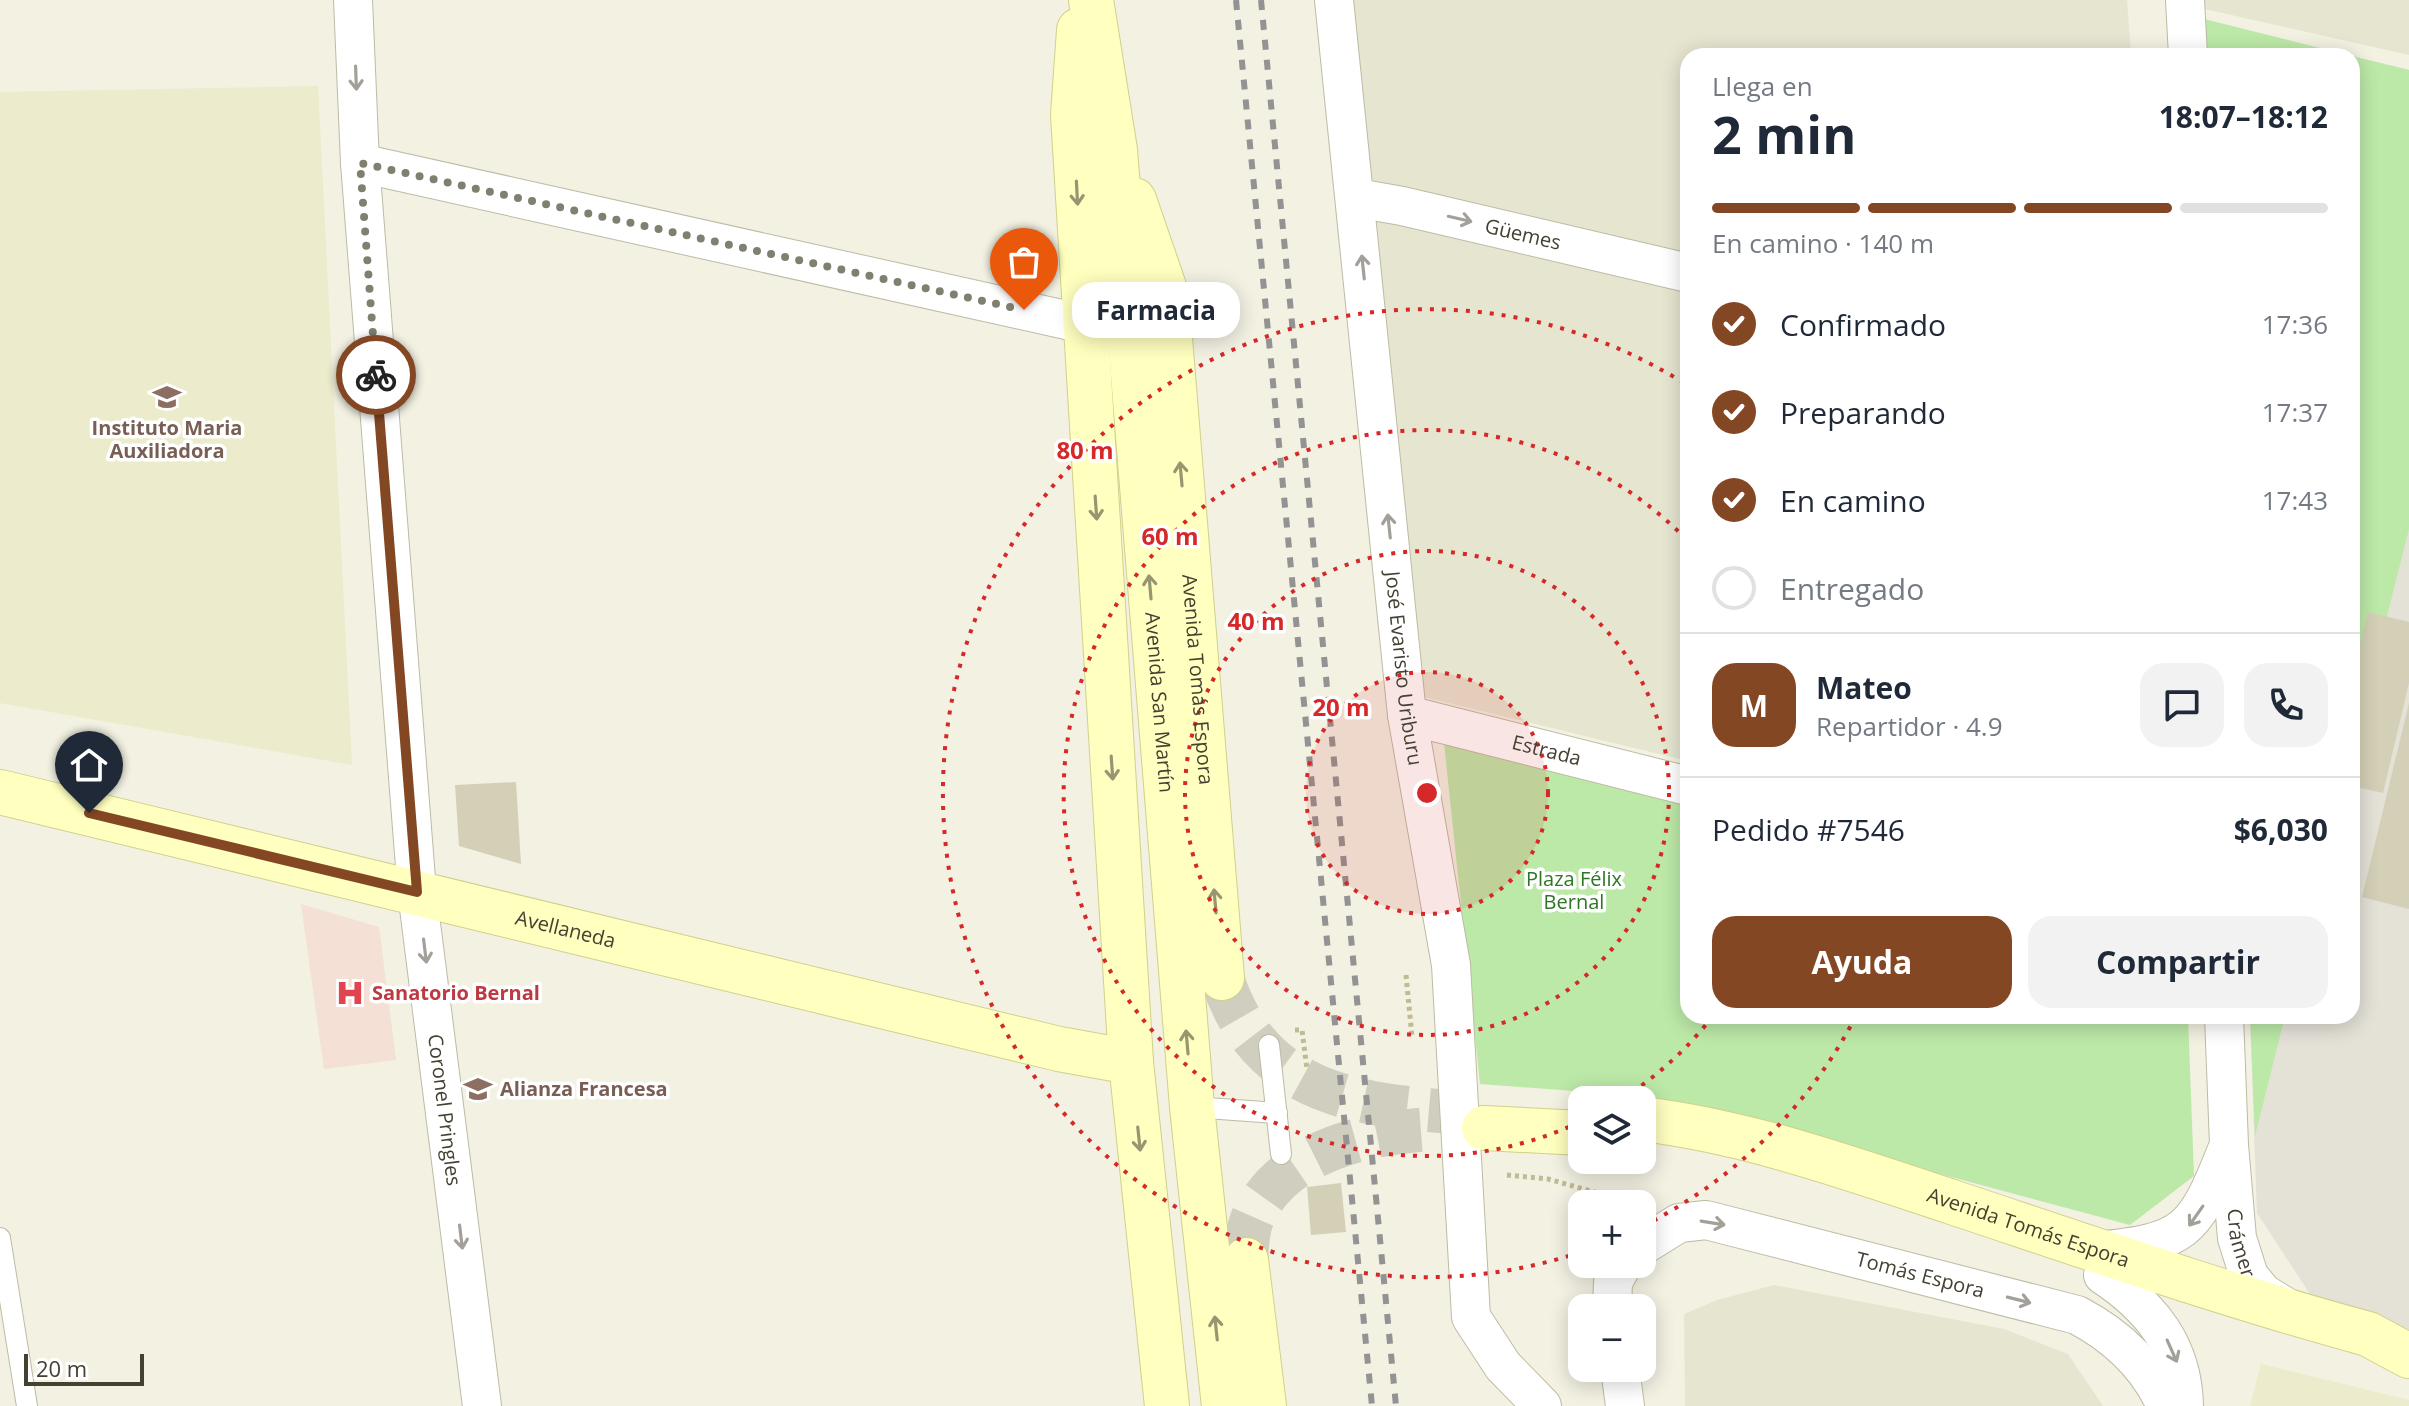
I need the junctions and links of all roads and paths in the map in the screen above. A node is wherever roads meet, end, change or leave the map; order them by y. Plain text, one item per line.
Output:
1 (353, 0) edge
2 (1081, 0) edge
3 (1091, 0) edge
4 (1334, 0) edge
5 (2185, 0) edge
6 (2188, 48) edge
7 (1115, 150) junction
8 (360, 163) junction
9 (1357, 198) junction
10 (1680, 271) edge
11 (1084, 324) junction
12 (1407, 715) junction
13 (1680, 784) edge
14 (0, 792) edge
15 (417, 892) junction
16 (1222, 978) tunnel mouth
17 (2224, 1024) edge
18 (1269, 1045) dead end
19 (1131, 1062) junction
20 (1192, 1107) junction
21 (1277, 1113) junction
22 (1568, 1116) edge
23 (1656, 1121) edge
24 (1568, 1131) edge
25 (1656, 1139) edge
26 (2229, 1145) junction
27 (1281, 1154) dead end
28 (1462, 1171) junction
29 (1588, 1190) edge
30 (1656, 1237) edge
31 (0, 1238) edge
32 (1246, 1260) tunnel mouth
33 (2100, 1263) junction
34 (2298, 1315) junction
35 (2409, 1356) edge
36 (2409, 1365) edge
37 (1622, 1382) edge
38 (27, 1406) edge
39 (482, 1406) edge
40 (1167, 1406) edge
41 (1224, 1406) edge
42 (1264, 1406) edge
43 (1542, 1406) edge
44 (1625, 1406) edge
45 (2166, 1406) edge
46 (2184, 1406) edge

1 -> 8 street, Coronel Pringles
2 -> 11 main road
3 - 7 main road, Avenida San Martín
4 - 9 street, José Evaristo Uriburu
5 - 6 street
16 -> 7 main road, Avenida Tomás Espora
20 -> 7 main road, Avenida San Martín
8 - 11 street
8 - 15 street, Coronel Pringles
9 -> 10 street, Güemes
12 -> 9 street, José Evaristo Uriburu
11 -> 19 main road
12 - 13 street, Estrada
12 - 28 street, José Evaristo Uriburu
14 - 15 main road, Avellaneda
15 - 19 main road, Avellaneda
15 -> 39 street, Coronel Pringles
17 - 26 street, Crámer
18 - 21 lane
19 -> 40 main road
20 - 21 lane
41 -> 20 main road, Avenida San Martín
21 - 27 lane
22 - 24 main road
23 - 33 main road, Avenida Tomás Espora
25 - 33 main road, Avenida Tomás Espora
26 -> 33 street, Crámer
26 - 34 street, Crámer
28 - 29 path
28 - 43 street, José Evaristo Uriburu
30 -> 45 street, Tomás Espora
31 - 38 lane
32 - 42 main road
33 - 34 main road, Avenida Tomás Espora
33 - 36 main road, Avenida Tomás Espora
33 -> 46 street
34 - 35 main road, Avenida Tomás Espora
37 - 44 street

